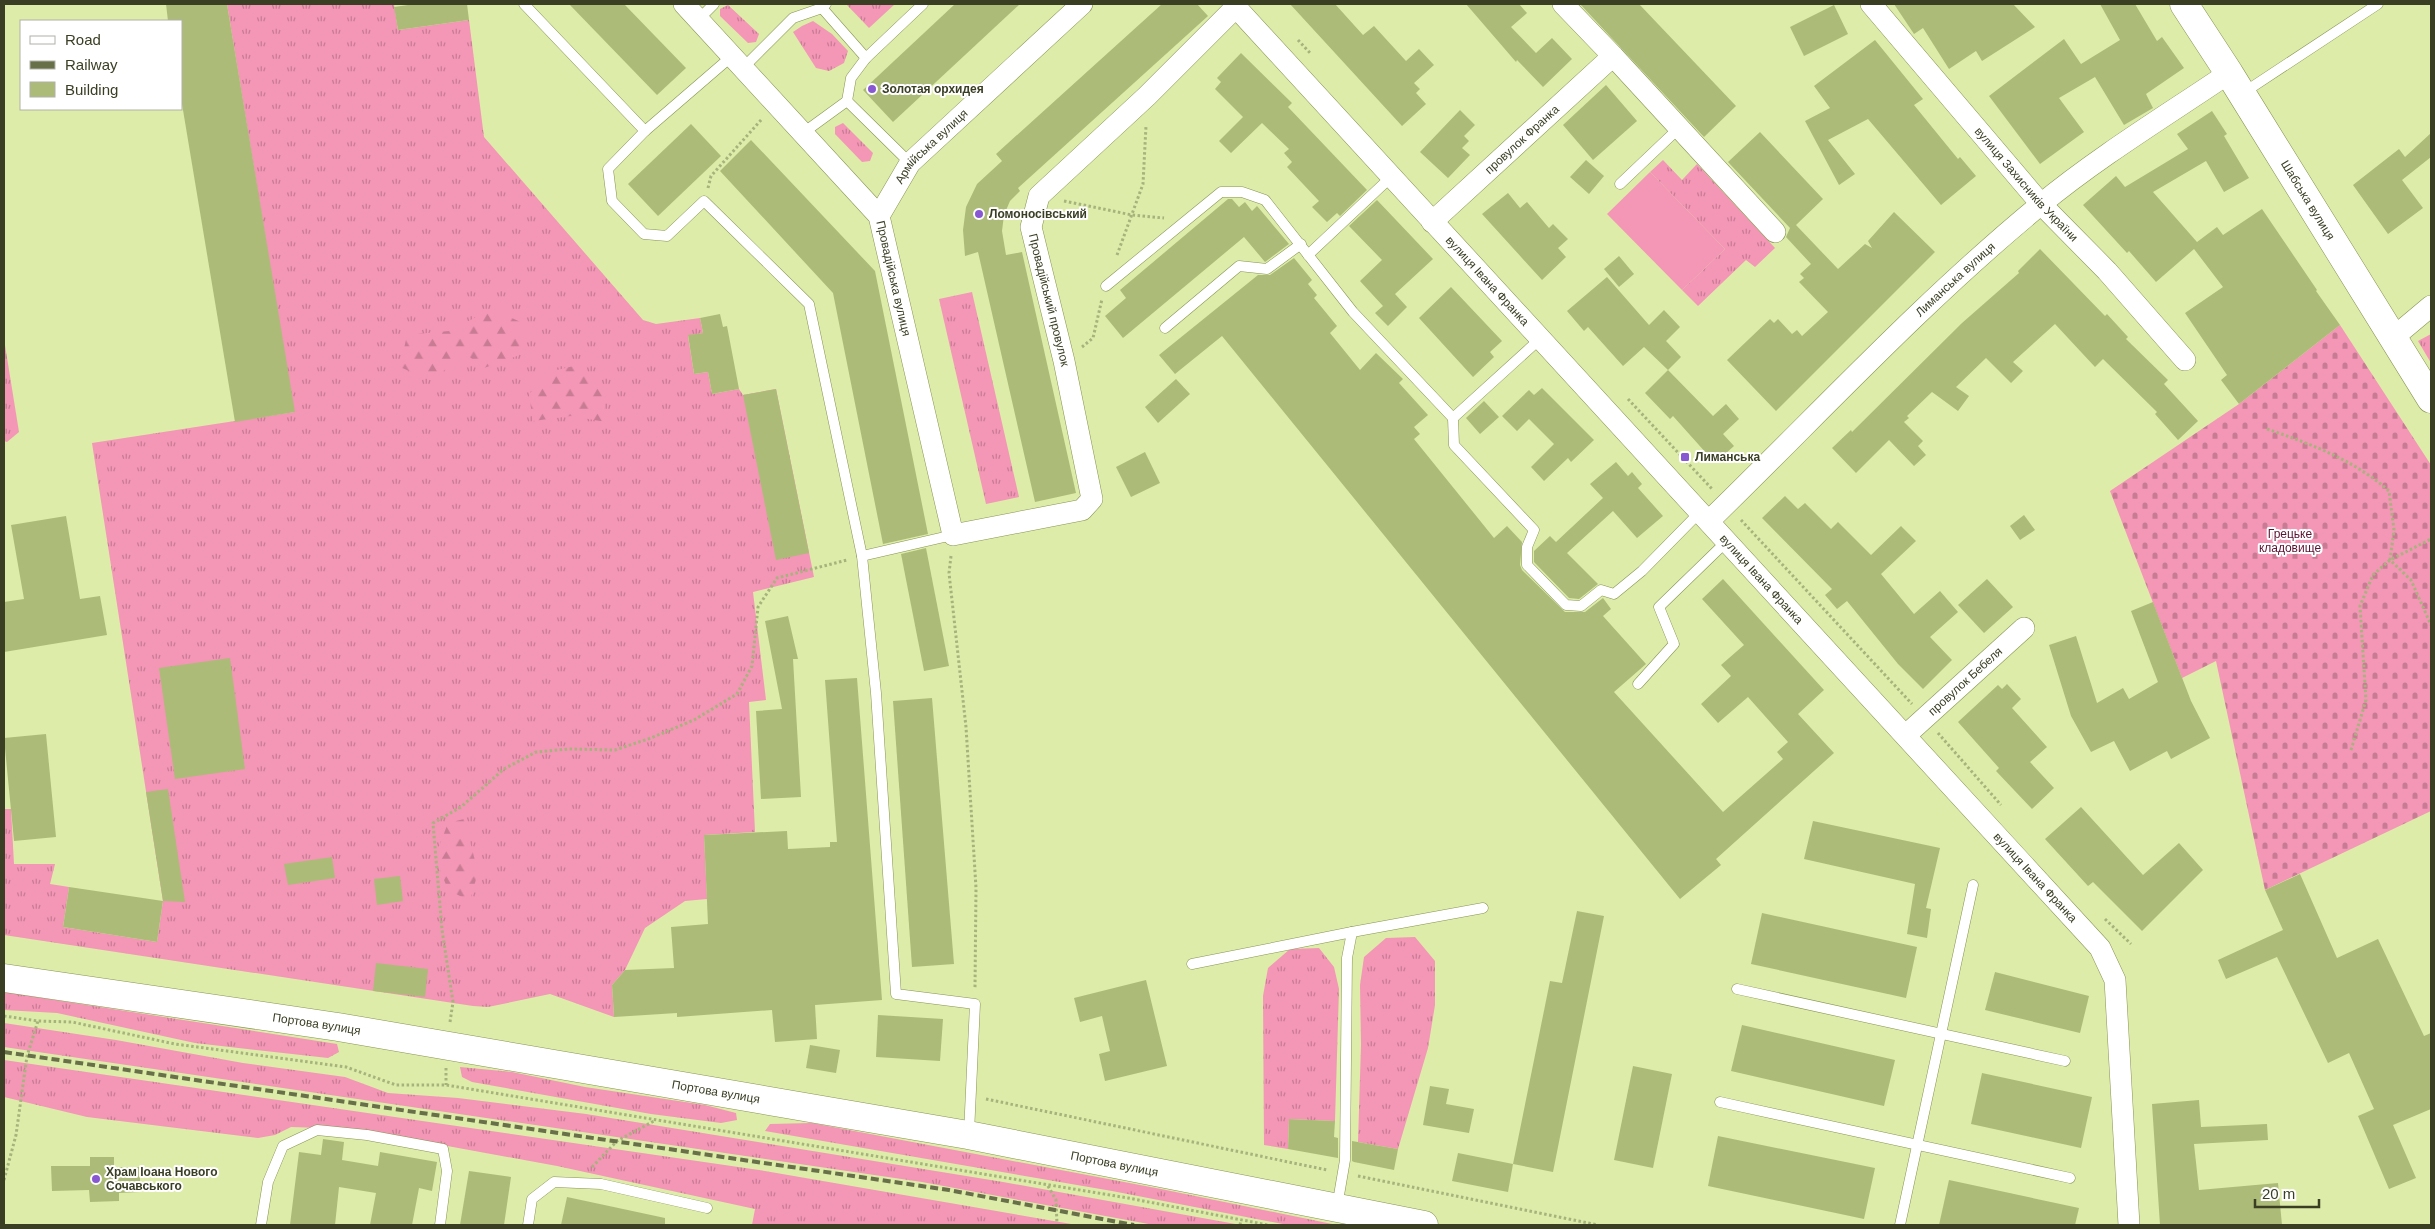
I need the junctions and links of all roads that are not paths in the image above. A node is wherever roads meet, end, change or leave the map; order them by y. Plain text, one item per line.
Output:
1 (524, 4) edge
2 (684, 4) edge
3 (714, 4) edge
4 (923, 4) edge
5 (1082, 4) edge
6 (1562, 4) edge
7 (1871, 4) edge
8 (2184, 4) edge
9 (2378, 4) edge
10 (824, 6) edge
11 (1235, 6) edge
12 (699, 19) junction
13 (1612, 56) junction
14 (866, 58) junction
15 (737, 62) junction
16 (2236, 84) junction
17 (848, 101) junction
18 (1679, 128) junction
19 (645, 131) junction
20 (803, 134) junction
21 (910, 163) junction
22 (1391, 177) junction
23 (1620, 184) dead end
24 (2041, 204) junction
25 (879, 216) junction
26 (1432, 222) junction
27 (1775, 232) dead end
28 (1301, 244) junction
29 (1308, 255) junction
30 (1106, 286) road end
31 (2431, 306) edge
32 (1165, 328) dead end
33 (2394, 337) junction
34 (1541, 338) junction
35 (2185, 360) dead end
36 (2431, 399) edge
37 (1452, 418) junction
38 (1705, 516) junction
39 (953, 535) junction
40 (1727, 540) junction
41 (862, 556) junction
42 (2024, 628) dead end
43 (1638, 684) dead end
44 (1906, 735) junction
45 (1973, 885) dead end
46 (1483, 908) dead end
47 (1352, 932) junction
48 (1192, 964) dead end
49 (4, 978) edge
50 (1736, 988) dead end
51 (1941, 1034) junction
52 (2065, 1061) dead end
53 (1720, 1102) dead end
54 (968, 1135) junction
55 (1917, 1145) junction
56 (2070, 1178) dead end
57 (708, 1208) dead end
58 (1337, 1208) junction
59 (261, 1225) edge
60 (440, 1225) edge
61 (528, 1225) edge
62 (1424, 1225) edge
63 (1900, 1225) edge
64 (2129, 1225) edge

1 - 19 lane
2 - 12 street, Провадійська вулиця
3 - 12 lane
4 - 14 lane
5 - 21 street, Армійська вулиця
6 - 13 street
7 - 24 street, вулиця Захисників України
8 - 16 main road, Шабська вулиця
9 - 16 lane
10 - 14 lane
10 - 15 lane
11 - 22 street, вулиця Івана Франка
11 - 39 street, Провадійський провулок
12 - 15 street, Провадійська вулиця
13 - 18 street
13 - 26 street, провулок Франка
14 - 17 lane
15 - 19 lane
15 - 20 street, Провадійська вулиця
16 - 24 street, Лиманська вулиця
16 - 33 main road, Шабська вулиця
17 - 20 lane
17 - 21 lane
18 - 23 lane
18 - 27 street
19 - 41 lane
20 - 25 street, Провадійська вулиця
21 - 25 street, Армійська вулиця
22 - 26 street, вулиця Івана Франка
22 - 29 lane
24 - 35 street, вулиця Захисників України
24 - 38 street, Лиманська вулиця
25 - 39 street, Провадійська вулиця
26 - 34 street, вулиця Івана Франка
28 - 29 lane
28 - 30 lane
28 - 32 lane
29 - 37 lane
31 - 33 street
33 - 36 main road, Шабська вулиця
34 - 37 lane
34 - 38 street, вулиця Івана Франка
37 - 38 lane
38 - 40 street, вулиця Івана Франка
39 - 41 lane
40 - 43 lane
40 - 44 street, вулиця Івана Франка
41 - 54 lane
42 - 44 street, провулок Бебеля
44 - 64 street, вулиця Івана Франка
45 - 51 lane
46 - 47 lane
47 - 48 lane
47 - 58 lane
49 - 54 main road, Портова вулиця
50 - 51 lane
51 - 52 lane
51 - 55 lane
53 - 55 lane
54 - 58 main road, Портова вулиця
55 - 56 lane
55 - 63 lane
57 - 61 lane
58 - 62 main road, Портова вулиця
59 - 60 lane

